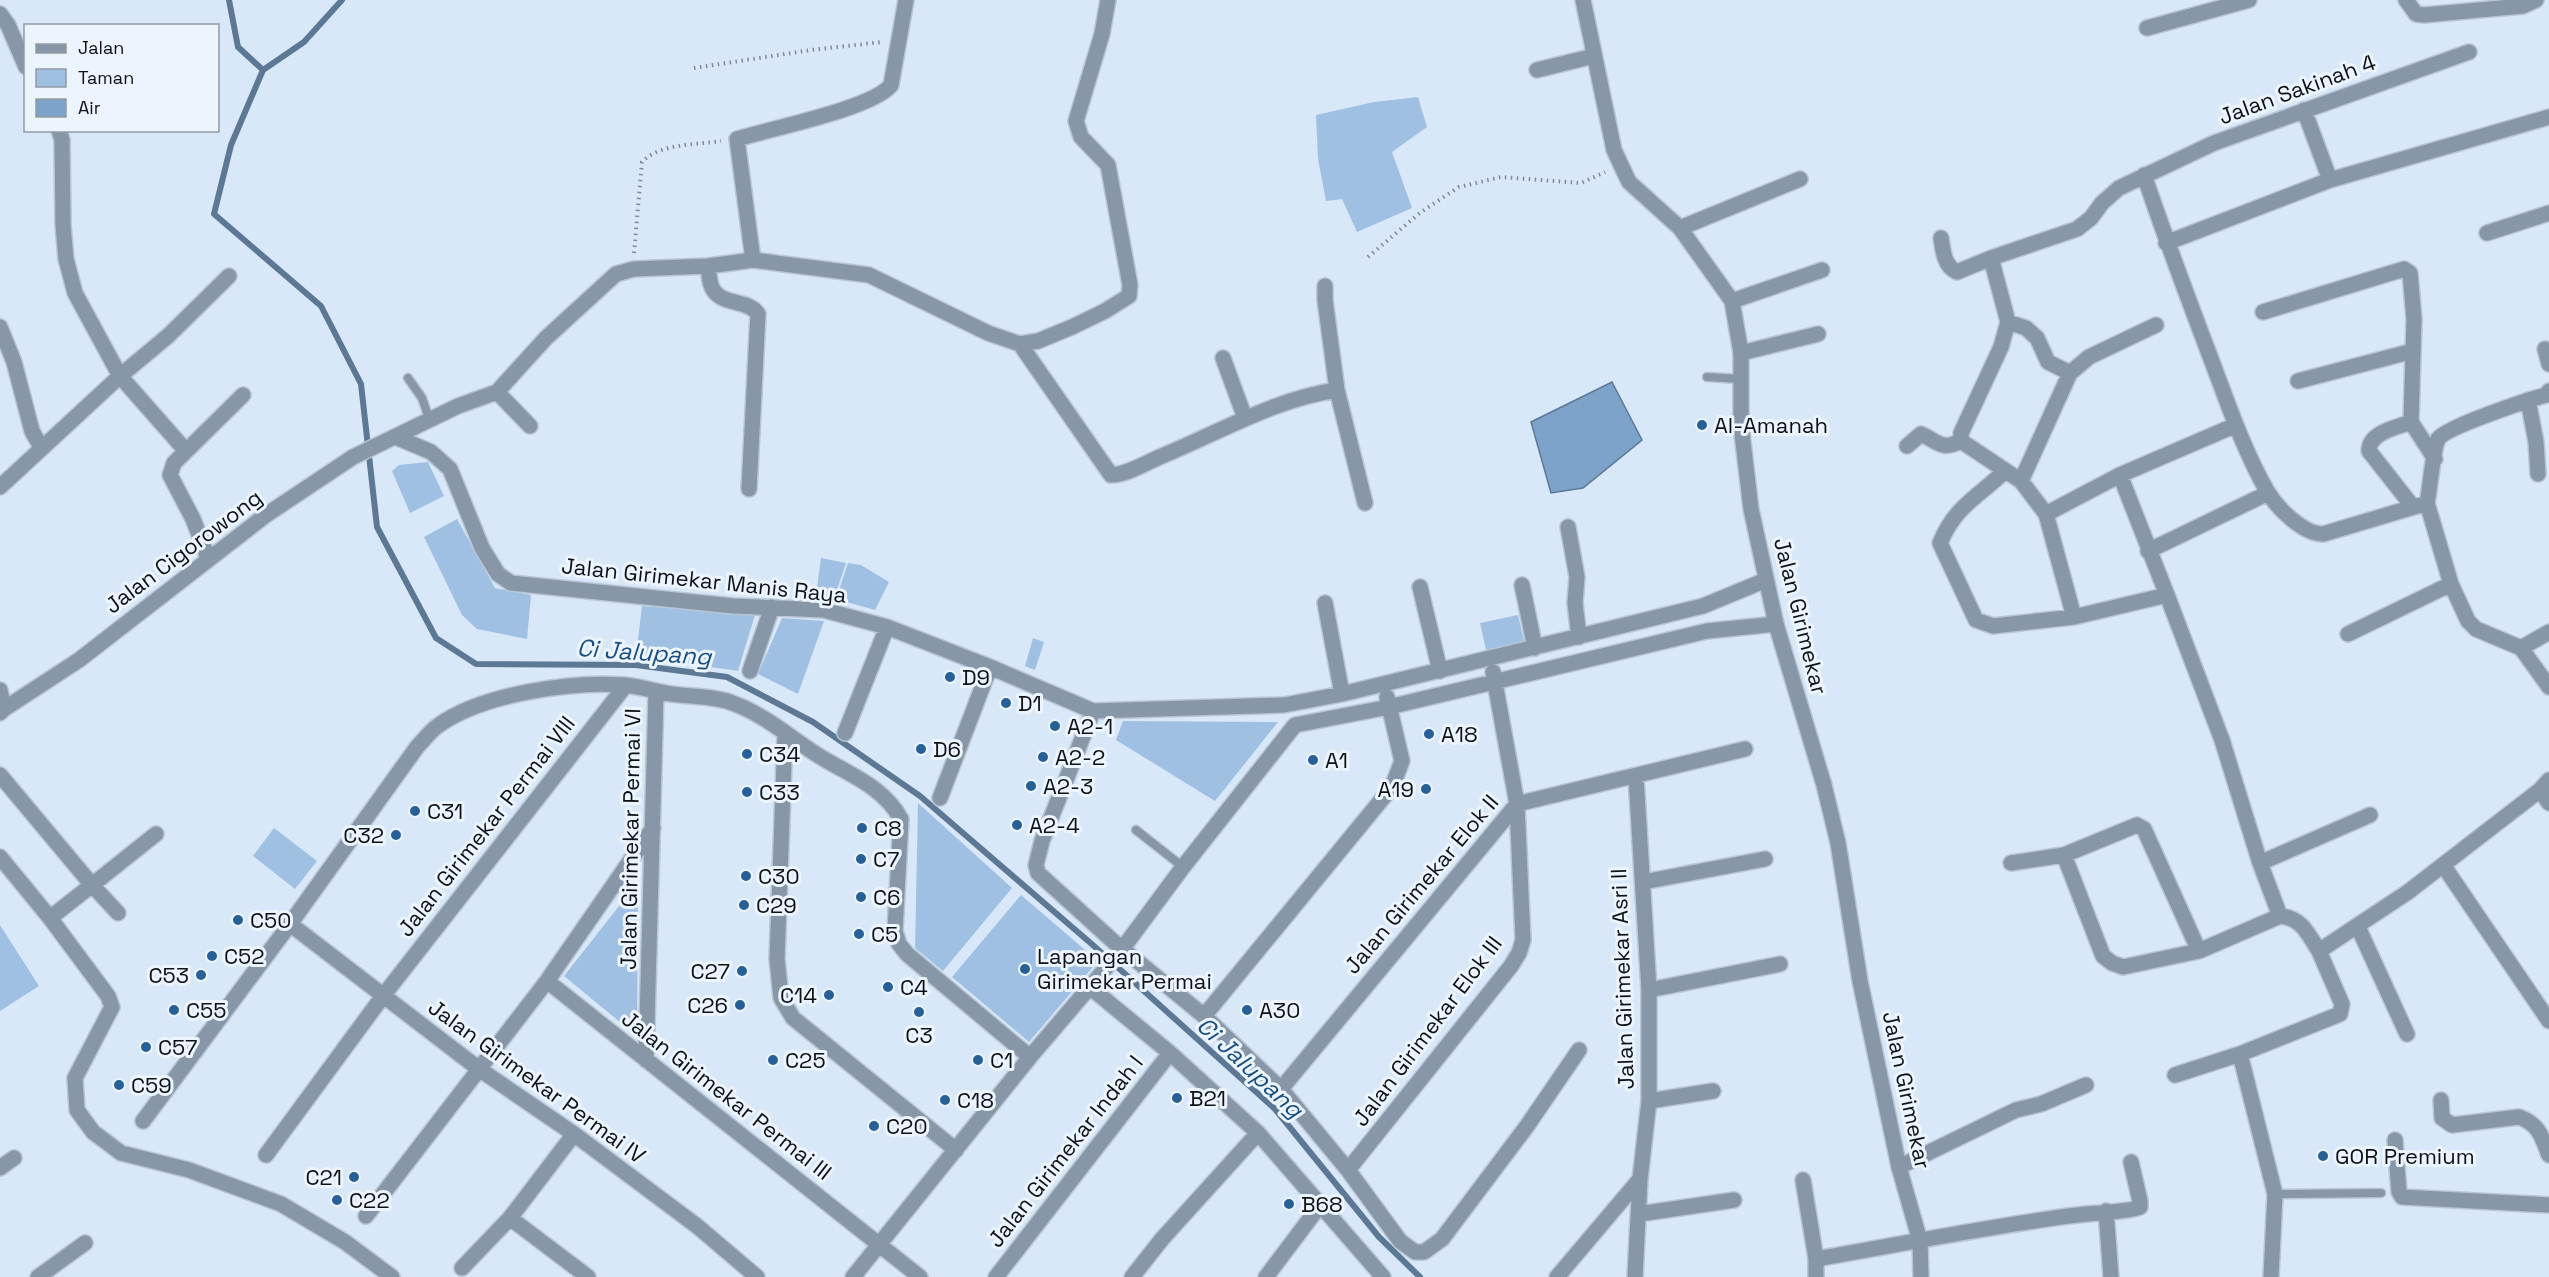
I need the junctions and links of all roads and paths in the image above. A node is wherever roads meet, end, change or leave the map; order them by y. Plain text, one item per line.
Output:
1 (906, 0) edge
2 (1108, 0) edge
3 (1584, 0) edge
4 (2249, 0) edge
5 (2406, 0) edge
6 (2536, 0) edge
7 (0, 14) edge
8 (2147, 28) dead end
9 (898, 40) junction
10 (2469, 52) dead end
11 (1594, 56) junction
12 (24, 62) edge
13 (694, 68) dead end
14 (1537, 70) dead end
15 (2304, 110) junction
16 (2549, 117) edge
17 (59, 132) edge
18 (737, 139) junction
19 (1620, 166) junction
20 (2144, 175) junction
21 (1800, 179) dead end
22 (2330, 180) junction
23 (2549, 213) edge
24 (1680, 228) junction
25 (2487, 233) dead end
26 (1941, 238) dead end
27 (2166, 243) junction
28 (1368, 256) dead end
29 (1991, 258) junction
30 (753, 260) junction
31 (708, 266) junction
32 (633, 269) junction
33 (1822, 270) dead end
34 (230, 276) dead end
35 (1325, 286) dead end
36 (1732, 301) junction
37 (2263, 312) dead end
38 (2008, 322) junction
39 (2156, 325) dead end
40 (0, 327) edge
41 (1818, 334) dead end
42 (1020, 344) junction
43 (2413, 351) junction
44 (1741, 353) junction
45 (1223, 358) dead end
46 (2070, 373) junction
47 (120, 376) junction
48 (1707, 377) dead end
49 (408, 378) dead end
50 (1740, 379) junction
51 (2298, 381) dead end
52 (1337, 390) junction
53 (2549, 391) edge
54 (497, 393) junction
55 (243, 395) dead end
56 (2528, 400) junction
57 (1245, 418) junction
58 (430, 421) junction
59 (2411, 422) junction
60 (2236, 425) junction
61 (530, 426) dead end
62 (396, 438) junction
63 (1961, 441) junction
64 (1907, 446) dead end
65 (41, 447) junction
66 (186, 452) junction
67 (2435, 459) junction
68 (2005, 471) junction
69 (2538, 474) dead end
70 (2120, 475) junction
71 (2021, 482) junction
72 (0, 487) edge
73 (748, 489) dead end
74 (2268, 493) junction
75 (1365, 503) dead end
76 (2420, 505) junction
77 (2046, 514) junction
78 (1568, 527) dead end
79 (2148, 551) junction
80 (208, 558) junction
81 (1766, 580) junction
82 (2451, 584) junction
83 (1522, 585) dead end
84 (1420, 587) dead end
85 (2167, 595) junction
86 (1325, 603) dead end
87 (772, 607) junction
88 (2074, 617) junction
89 (1776, 624) junction
90 (887, 627) junction
91 (2549, 632) edge
92 (2348, 634) dead end
93 (1579, 637) junction
94 (1535, 648) junction
95 (2521, 648) junction
96 (1490, 660) junction
97 (990, 667) junction
98 (750, 671) dead end
99 (1440, 671) junction
100 (2547, 680) edge
101 (1495, 681) junction
102 (626, 685) junction
103 (1384, 686) junction
104 (0, 690) edge
105 (656, 692) junction
106 (1342, 694) junction
107 (1284, 705) junction
108 (1389, 707) junction
109 (2, 711) edge
110 (1093, 711) junction
111 (1295, 725) junction
112 (845, 733) dead end
113 (785, 734) junction
114 (1745, 749) dead end
115 (0, 775) edge
116 (1636, 777) junction
117 (2546, 791) edge
118 (939, 798) dead end
119 (1517, 804) junction
120 (2370, 815) dead end
121 (654, 828) junction
122 (1136, 830) dead end
123 (156, 834) dead end
124 (2064, 855) junction
125 (0, 857) edge
126 (1766, 860) dead end
127 (2011, 863) dead end
128 (2260, 863) junction
129 (2443, 865) junction
130 (1183, 867) junction
131 (1643, 882) junction
132 (92, 885) junction
133 (118, 913) dead end
134 (2280, 916) junction
135 (50, 918) junction
136 (290, 924) junction
137 (2358, 927) junction
138 (1121, 951) junction
139 (2199, 951) junction
140 (2319, 951) junction
141 (1780, 964) dead end
142 (546, 981) junction
143 (1091, 988) junction
144 (1649, 990) junction
145 (383, 996) junction
146 (1204, 1016) junction
147 (2549, 1021) edge
148 (2407, 1034) dead end
149 (1579, 1050) dead end
150 (1170, 1053) junction
151 (2240, 1054) junction
152 (1030, 1057) junction
153 (646, 1060) junction
154 (479, 1069) junction
155 (2175, 1075) dead end
156 (2086, 1085) dead end
157 (1281, 1089) junction
158 (1713, 1090) dead end
159 (2441, 1100) dead end
160 (1649, 1101) junction
161 (143, 1121) dead end
162 (1258, 1132) junction
163 (574, 1134) junction
164 (2395, 1140) dead end
165 (956, 1150) junction
166 (266, 1155) dead end
167 (2549, 1155) edge
168 (14, 1158) dead end
169 (2131, 1162) dead end
170 (1899, 1167) junction
171 (0, 1168) edge
172 (1348, 1170) junction
173 (1640, 1179) junction
174 (1803, 1180) dead end
175 (2381, 1193) dead end
176 (2275, 1194) junction
177 (1734, 1200) dead end
178 (1321, 1204) junction
179 (2549, 1205) edge
180 (2106, 1211) junction
181 (1639, 1214) junction
182 (366, 1216) dead end
183 (510, 1218) junction
184 (1920, 1241) junction
185 (85, 1243) dead end
186 (880, 1244) junction
187 (1816, 1259) junction
188 (462, 1268) dead end
189 (38, 1277) edge
190 (392, 1277) edge
191 (588, 1277) edge
192 (757, 1277) edge
193 (853, 1277) edge
194 (920, 1277) edge
195 (996, 1277) edge
196 (1132, 1277) edge
197 (1266, 1277) edge
198 (1383, 1277) edge
199 (1557, 1277) edge
200 (1635, 1277) edge
201 (1816, 1277) edge
202 (1921, 1277) edge
203 (2111, 1277) edge
204 (2271, 1277) edge

1 - 9 street
2 - 42 street
3 - 11 street, Jalan Girimekar
4 - 8 street
5 - 6 street
7 - 12 street
9 - 13 path
9 - 18 street
10 - 15 street, Jalan Sakinah 4
11 - 14 street
11 - 19 street, Jalan Girimekar
15 - 20 street, Jalan Sakinah 4
15 - 22 street
16 - 22 street
17 - 47 street
18 - 30 street
18 - 32 path
19 - 24 street, Jalan Girimekar
19 - 28 path
20 - 27 street
20 - 29 street, Jalan Sakinah 4
21 - 24 street
22 - 27 street
23 - 25 street
24 - 36 street, Jalan Girimekar
26 - 29 street, Jalan Sakinah 4
27 - 60 street
29 - 38 street
30 - 31 street, Jalan Cigorowong
30 - 42 street, Jalan Cigorowong
31 - 32 street, Jalan Cigorowong
31 - 73 street
32 - 54 street, Jalan Cigorowong
33 - 36 street
34 - 47 street
35 - 52 street
36 - 44 street, Jalan Girimekar
37 - 43 street
38 - 46 street
38 - 63 street
39 - 46 street
40 - 65 street
41 - 44 street
42 - 57 street
43 - 51 street
43 - 59 street
44 - 50 street, Jalan Girimekar
45 - 57 street
46 - 71 street
47 - 65 street
47 - 66 street
48 - 50 lane
49 - 58 lane
50 - 81 street, Jalan Girimekar
52 - 57 street
52 - 75 street
53 - 56 street
54 - 58 street, Jalan Cigorowong
54 - 61 street
55 - 66 street
56 - 67 street
56 - 69 street
58 - 62 street, Jalan Cigorowong
59 - 67 street
59 - 76 street
60 - 70 street
60 - 74 street
62 - 80 street, Jalan Cigorowong
62 - 87 street, Jalan Girimekar Manis Raya
63 - 64 street
63 - 68 street
65 - 72 street
66 - 80 street
67 - 76 street
68 - 71 street
68 - 88 street
70 - 77 street
70 - 79 street
71 - 77 street
74 - 76 street
74 - 79 street
76 - 82 street
77 - 88 street
78 - 93 street
79 - 85 street
80 - 109 street, Jalan Cigorowong
81 - 89 street, Jalan Girimekar
81 - 93 street, Jalan Girimekar Manis Raya
82 - 92 street
82 - 95 street
83 - 94 street
84 - 99 street
85 - 88 street
85 - 128 street
86 - 106 street
87 - 90 street, Jalan Girimekar Manis Raya
87 - 98 street
89 - 101 street
89 - 170 street, Jalan Girimekar
90 - 97 street, Jalan Girimekar Manis Raya
90 - 112 street
91 - 95 street
93 - 94 street, Jalan Girimekar Manis Raya
94 - 96 street, Jalan Girimekar Manis Raya
95 - 100 street
96 - 99 street, Jalan Girimekar Manis Raya
96 - 101 street, Jalan Girimekar Elok II
97 - 110 street, Jalan Girimekar Manis Raya
97 - 118 street
99 - 103 street, Jalan Girimekar Manis Raya
101 - 108 street
101 - 119 street, Jalan Girimekar Elok II
102 - 105 street
102 - 136 street
102 - 145 street, Jalan Girimekar Permai VIII
103 - 106 street, Jalan Girimekar Manis Raya
103 - 108 street
104 - 109 street
105 - 113 street
105 - 121 street, Jalan Girimekar Permai VI
106 - 107 street, Jalan Girimekar Manis Raya
107 - 110 street, Jalan Girimekar Manis Raya
107 - 111 street
108 - 111 street
108 - 146 street
110 - 138 street
111 - 130 street
113 - 152 street
113 - 165 street
114 - 116 street
115 - 132 street
116 - 119 street
116 - 131 street, Jalan Girimekar Asri II
117 - 129 street
119 - 157 street, Jalan Girimekar Elok II
119 - 172 street, Jalan Girimekar Elok III
120 - 128 street
121 - 142 street
121 - 153 street, Jalan Girimekar Permai VI
122 - 130 lane
123 - 132 street
124 - 127 street
124 - 139 street
124 - 139 street
125 - 135 street
126 - 131 street
128 - 134 street
129 - 137 street
129 - 147 street
130 - 138 street
131 - 144 street, Jalan Girimekar Asri II
132 - 133 street
132 - 135 street
134 - 139 street
134 - 140 street
135 - 190 street
136 - 145 street, Jalan Girimekar Permai IV
136 - 161 street
137 - 140 street
137 - 148 street
138 - 143 street
138 - 146 street
140 - 151 street
141 - 144 street
142 - 153 street, Jalan Girimekar Permai III
142 - 154 street
143 - 150 street
143 - 152 street
144 - 160 street, Jalan Girimekar Asri II
145 - 154 street, Jalan Girimekar Permai IV
145 - 166 street, Jalan Girimekar Permai VIII
146 - 157 street
149 - 172 street
150 - 162 street
150 - 195 street, Jalan Girimekar Indah I
151 - 155 street
151 - 176 street
152 - 165 street
153 - 186 street, Jalan Girimekar Permai III
154 - 163 street, Jalan Girimekar Permai IV
154 - 182 street
156 - 170 street
157 - 172 street
158 - 160 street
159 - 167 street
160 - 173 street, Jalan Girimekar Asri II
162 - 178 street
162 - 196 street
163 - 183 street
163 - 192 street, Jalan Girimekar Permai IV
164 - 179 street
165 - 186 street
168 - 171 street
169 - 180 street
170 - 184 street, Jalan Girimekar
173 - 181 street, Jalan Girimekar Asri II
173 - 199 street
174 - 187 street
175 - 176 lane
176 - 204 street
177 - 181 street
178 - 197 street
178 - 198 street
180 - 184 street
180 - 203 street
181 - 200 street, Jalan Girimekar Asri II
183 - 188 street
183 - 191 street
184 - 187 street
184 - 202 street, Jalan Girimekar
185 - 189 street
186 - 193 street
186 - 194 street, Jalan Girimekar Permai III
187 - 201 street

